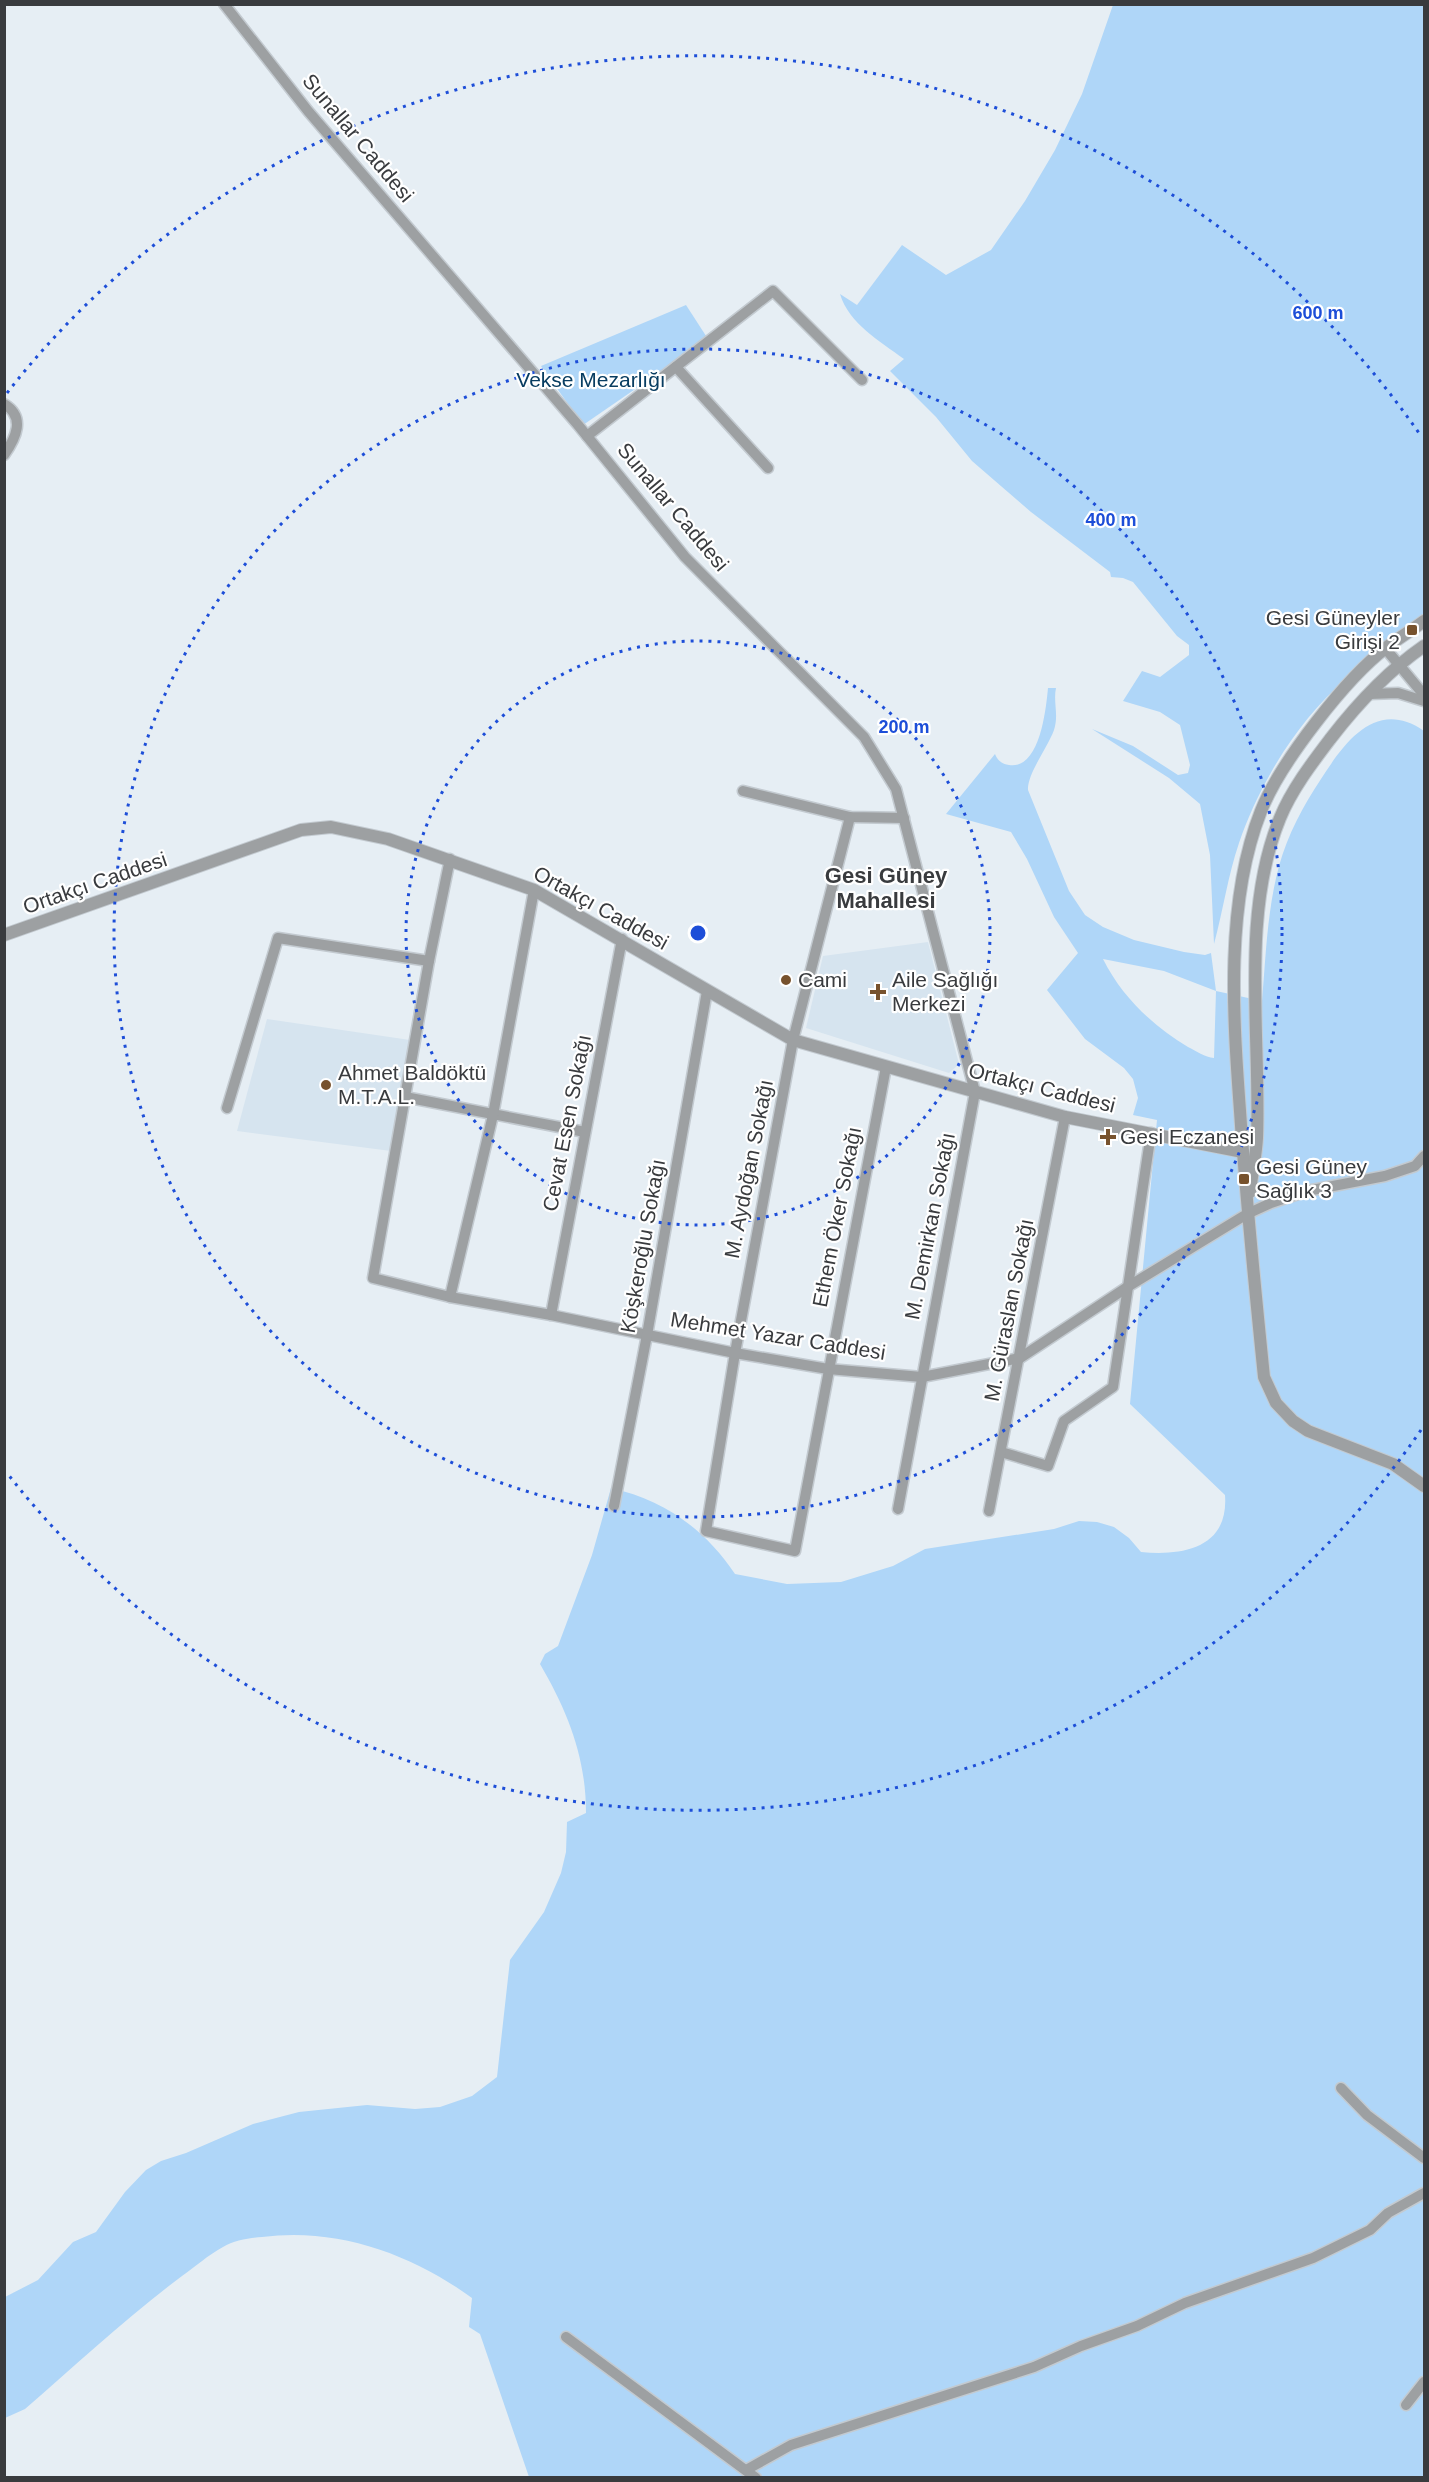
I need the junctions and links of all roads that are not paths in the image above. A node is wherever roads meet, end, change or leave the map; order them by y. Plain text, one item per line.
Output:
1 (224, 4) edge
2 (676, 366) junction
3 (862, 380) dead end
4 (4, 404) edge
5 (587, 436) junction
6 (4, 455) edge
7 (768, 468) dead end
8 (1425, 621) edge
9 (1425, 646) edge
10 (1385, 648) junction
11 (1398, 664) junction
12 (1370, 694) junction
13 (1425, 695) edge
14 (1425, 701) edge
15 (743, 791) dead end
16 (850, 817) junction
17 (904, 818) junction
18 (450, 859) junction
19 (534, 890) junction
20 (4, 936) edge
21 (622, 939) junction
22 (429, 961) junction
23 (707, 991) junction
24 (793, 1040) junction
25 (886, 1067) junction
26 (975, 1092) junction
27 (405, 1097) junction
28 (227, 1108) dead end
29 (493, 1115) junction
30 (1065, 1117) junction
31 (585, 1132) junction
32 (1151, 1133) junction
33 (1243, 1152) junction
34 (1425, 1156) edge
35 (1420, 1165) edge
36 (1247, 1214) junction
37 (1129, 1286) junction
38 (450, 1297) junction
39 (551, 1315) junction
40 (647, 1335) junction
41 (735, 1353) junction
42 (1020, 1358) junction
43 (828, 1369) junction
44 (922, 1377) junction
45 (1002, 1452) junction
46 (1425, 1486) edge
47 (614, 1506) dead end
48 (898, 1509) dead end
49 (989, 1511) dead end
50 (795, 1551) joint
51 (1341, 2088) dead end
52 (1425, 2158) edge
53 (1425, 2193) edge
54 (566, 2337) dead end
55 (1425, 2382) edge
56 (1406, 2405) dead end
57 (746, 2470) junction
58 (756, 2478) edge

1 - 5 street, Sunallar Caddesi
2 - 3 street
2 - 5 street
2 - 7 street
4 - 6 street
5 - 17 street, Sunallar Caddesi
8 - 10 street
9 - 11 street
10 - 11 street
10 - 33 street
11 - 12 street
11 - 13 street
12 - 14 street
12 - 36 street
15 - 16 street
16 - 17 street
16 - 24 street, M. Aydoğan Sokağı
17 - 26 street, Sunallar Caddesi
18 - 19 street, Ortakçı Caddesi
18 - 20 street, Ortakçı Caddesi
18 - 22 street
19 - 21 street, Ortakçı Caddesi
19 - 29 street
21 - 23 street, Ortakçı Caddesi
21 - 31 street, Cevat Esen Sokağı
22 - 27 street
22 - 28 street
23 - 24 street, Ortakçı Caddesi
23 - 40 street, Köşkeroğlu Sokağı
24 - 25 street, Ortakçı Caddesi
24 - 41 street, M. Aydoğan Sokağı
25 - 26 street, Ortakçı Caddesi
25 - 43 street, Ethem Öker Sokağı
26 - 30 street, Ortakçı Caddesi
26 - 44 street, M. Demirkan Sokağı
27 - 29 street
27 - 38 street, Mehmet Yazar Caddesi
29 - 31 street
29 - 38 street
30 - 32 street, Ortakçı Caddesi
30 - 42 street, M. Güraslan Sokağı
31 - 39 street, Cevat Esen Sokağı
32 - 33 street, Ortakçı Caddesi
32 - 37 street
33 - 36 street
34 - 35 street
35 - 36 street, Mehmet Yazar Caddesi
36 - 37 street, Mehmet Yazar Caddesi
36 - 46 street
37 - 42 street, Mehmet Yazar Caddesi
37 - 45 street
38 - 39 street, Mehmet Yazar Caddesi
39 - 40 street, Mehmet Yazar Caddesi
40 - 41 street, Mehmet Yazar Caddesi
40 - 47 street, Köşkeroğlu Sokağı
41 - 43 street, Mehmet Yazar Caddesi
41 - 50 street, M. Aydoğan Sokağı
42 - 44 street, Mehmet Yazar Caddesi
42 - 45 street, M. Güraslan Sokağı
43 - 44 street, Mehmet Yazar Caddesi
43 - 50 street, Ethem Öker Sokağı
44 - 48 street, M. Demirkan Sokağı
45 - 49 street, M. Güraslan Sokağı
51 - 52 street
53 - 57 street
54 - 57 street
55 - 56 street
57 - 58 street

